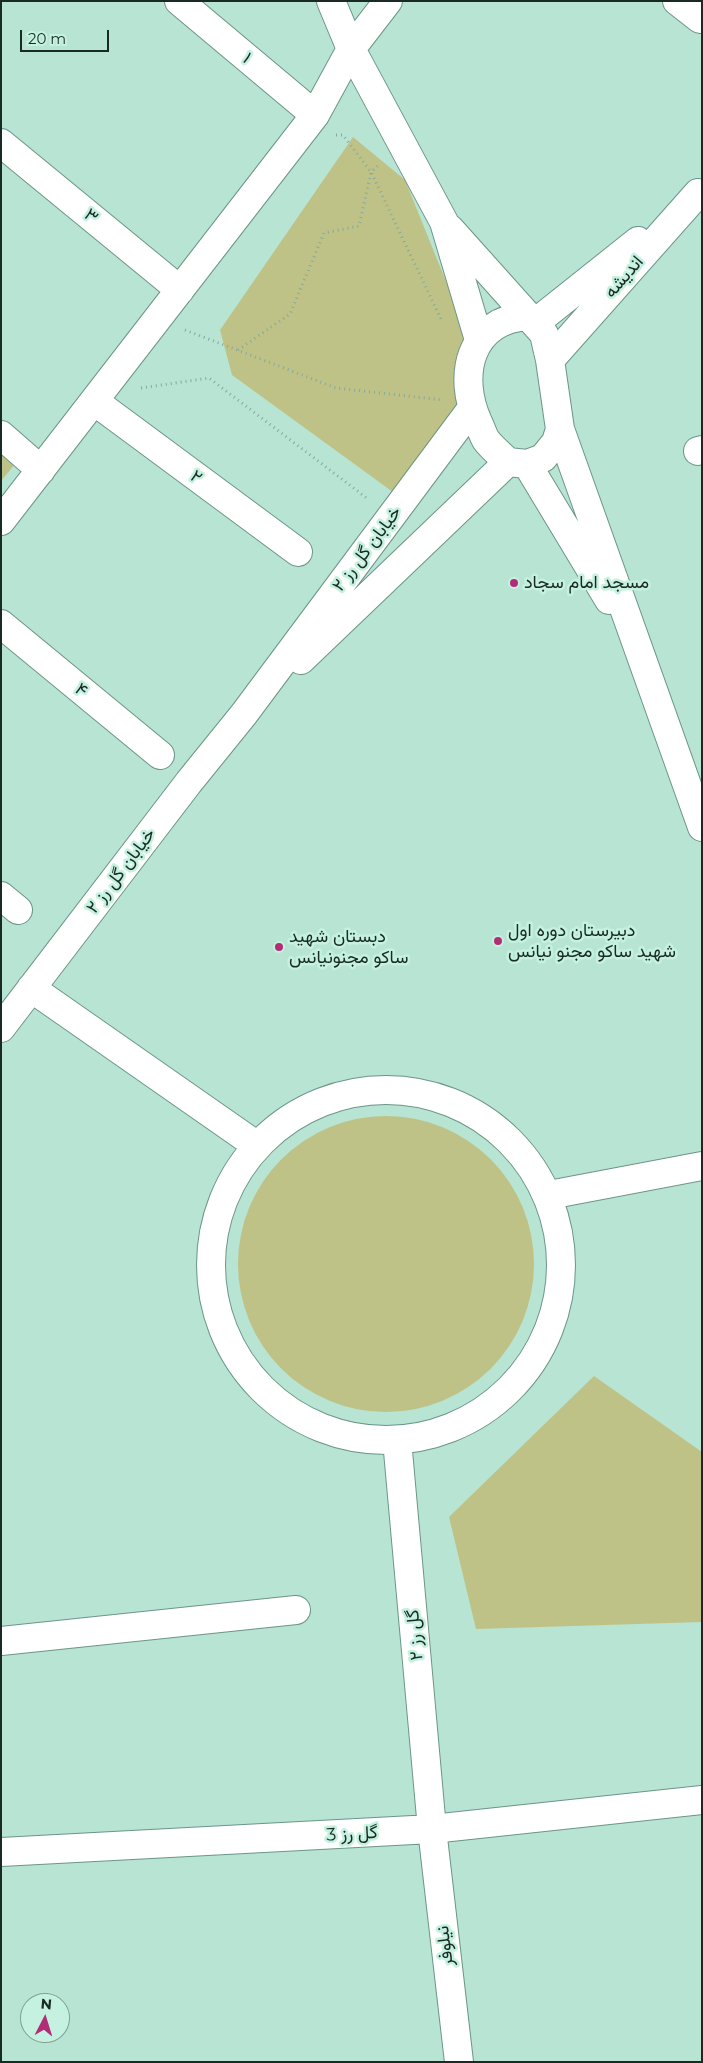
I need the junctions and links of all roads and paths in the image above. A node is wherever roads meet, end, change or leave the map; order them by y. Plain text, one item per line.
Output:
1 (179, 1) edge
2 (331, 1) edge
3 (388, 1) edge
4 (677, 1) edge
5 (700, 19) dead end
6 (352, 49) junction
7 (322, 126) junction
8 (402, 141) junction
9 (1, 143) edge
10 (372, 172) junction
11 (700, 191) edge
12 (444, 222) junction
13 (180, 290) junction
14 (158, 318) junction
15 (531, 320) junction
16 (442, 322) dead end
17 (479, 340) junction
18 (238, 350) junction
19 (550, 360) junction
20 (132, 389) dead end
21 (94, 401) junction
22 (472, 408) junction
23 (443, 409) dead end
24 (560, 429) junction
25 (1, 435) edge
26 (518, 463) junction
27 (41, 470) junction
28 (372, 502) dead end
29 (1, 521) edge
30 (298, 552) dead end
31 (1, 624) edge
32 (641, 655) junction
33 (244, 714) junction
34 (160, 755) dead end
35 (702, 827) edge
36 (32, 988) junction
37 (1, 1028) edge
38 (256, 1145) junction
39 (702, 1166) edge
40 (549, 1195) junction
41 (397, 1440) junction
42 (296, 1610) dead end
43 (1, 1641) edge
44 (702, 1800) edge
45 (432, 1829) junction
46 (1, 1852) edge
47 (459, 2062) edge

1 - 7 street, ۱
2 - 6 street
3 - 6 street
4 - 5 street
6 - 7 street
6 - 8 street
7 - 10 path
7 - 13 street
8 - 10 path
8 - 12 street
9 - 13 street, ۳
10 - 16 path
10 - 18 path
11 - 15 street, اندیشه
11 - 19 street, اندیشه
12 - 15 street
12 - 17 street
13 - 14 street
14 - 18 path
14 - 21 street
15 - 17 street
15 - 19 street
17 - 22 street
18 - 23 path
19 - 24 street
20 - 28 path
21 - 27 street
21 - 30 street, ۲
22 - 26 street
22 - 33 street, خیابان گل رز ۲
24 - 26 street
24 - 32 street
25 - 27 street
26 - 32 street
26 - 33 street, خیابان گل رز ۲
27 - 29 street
31 - 34 street, ۴
32 - 35 street
33 - 36 street, خیابان گل رز ۲
36 - 37 street, خیابان گل رز ۲
36 - 38 street
38 - 40 street
38 - 41 street
39 - 40 street
40 - 41 street
41 - 45 street, ۲ گل رز
42 - 43 street
44 - 45 street, گل رز 3
45 - 46 street, گل رز 3
45 - 47 street, نیلوفر

